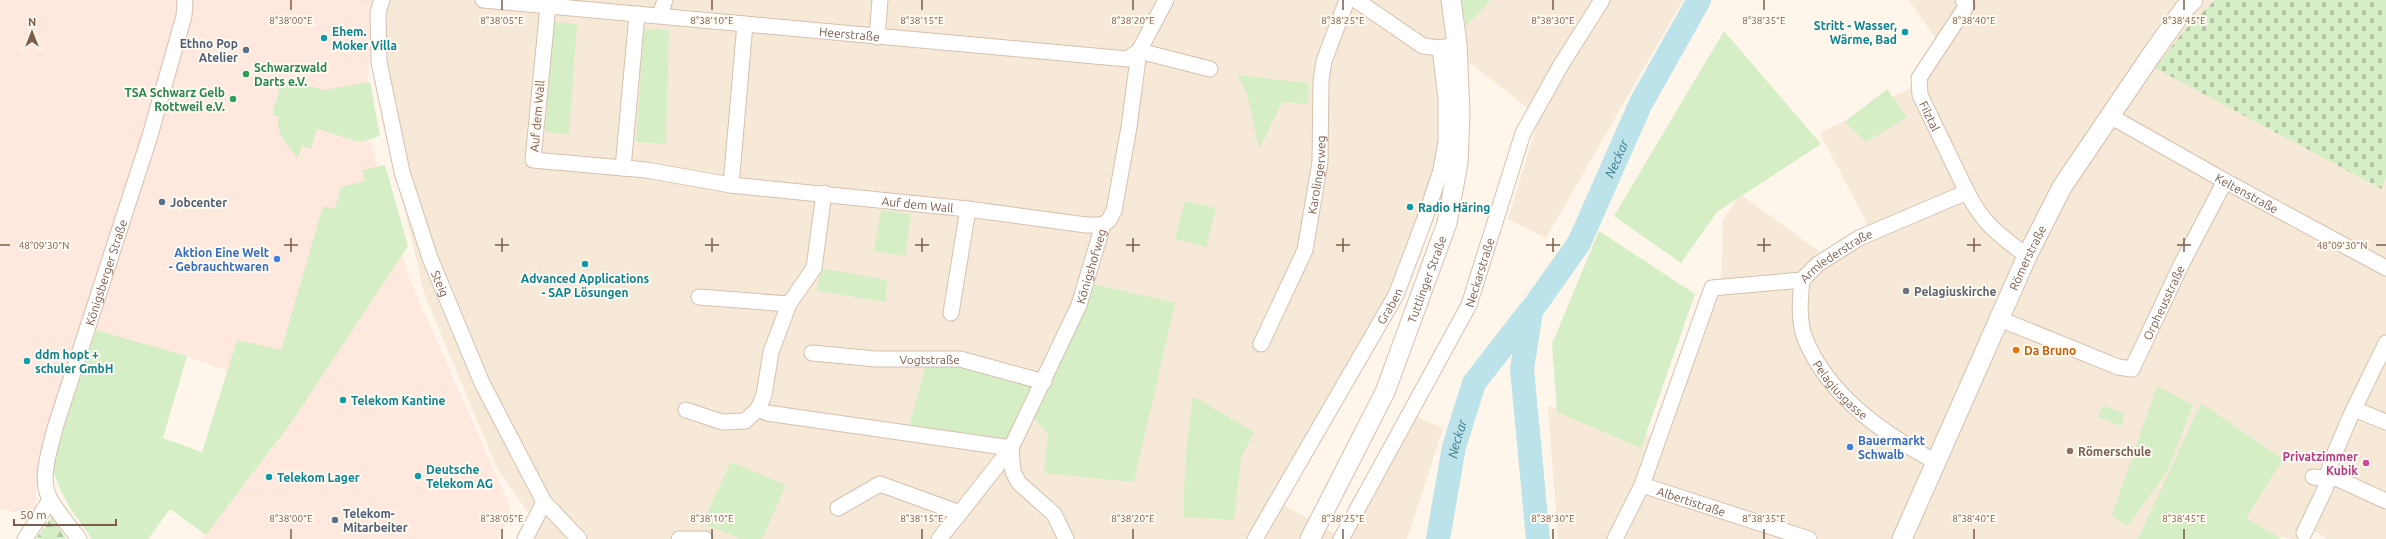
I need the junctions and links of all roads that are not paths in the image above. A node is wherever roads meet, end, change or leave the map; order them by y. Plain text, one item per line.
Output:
1 (185, 0) edge
2 (382, 0) edge
3 (483, 0) edge
4 (665, 0) edge
5 (880, 0) edge
6 (1166, 0) edge
7 (1347, 0) edge
8 (1356, 0) edge
9 (1451, 0) edge
10 (1602, 0) edge
11 (1963, 0) edge
12 (2193, 0) edge
13 (548, 6) junction
14 (637, 14) junction
15 (660, 15) junction
16 (745, 24) junction
17 (877, 37) junction
18 (1449, 46) junction
19 (1139, 50) junction
20 (1210, 69) dead end
21 (2110, 116) junction
22 (623, 168) junction
23 (2225, 181) junction
24 (731, 184) junction
25 (1967, 192) junction
26 (824, 193) junction
27 (968, 209) junction
28 (1103, 226) junction
29 (2027, 256) junction
30 (2386, 268) edge
31 (1802, 280) junction
32 (699, 297) dead end
33 (789, 304) junction
34 (951, 313) dead end
35 (2000, 319) junction
36 (2386, 343) edge
37 (1261, 344) dead end
38 (812, 353) dead end
39 (1044, 382) junction
40 (2354, 409) junction
41 (686, 410) dead end
42 (758, 410) junction
43 (2386, 422) edge
44 (1011, 448) junction
45 (1936, 462) junction
46 (2320, 477) junction
47 (1642, 485) junction
48 (50, 500) junction
49 (2386, 501) edge
50 (544, 502) junction
51 (838, 508) dead end
52 (960, 513) junction
53 (2304, 533) dead end
54 (25, 539) edge
55 (79, 539) edge
56 (525, 539) edge
57 (579, 539) edge
58 (679, 539) edge
59 (704, 539) edge
60 (939, 539) edge
61 (1066, 539) edge
62 (1255, 539) edge
63 (1310, 539) edge
64 (1341, 539) edge
65 (1615, 539) edge
66 (1808, 539) edge
67 (1902, 539) edge

1 - 48 street, Königsberger Straße
2 - 50 street, Steig
3 - 13 street, Heerstraße
4 - 15 street
5 - 17 street
6 - 19 street
7 - 37 street, Karolingerweg
8 - 18 street
9 - 18 street, Tuttlinger Straße
10 - 64 street, Neckarstraße
11 - 25 street, Filztal
12 - 21 street, Römerstraße
13 - 14 street, Heerstraße
13 - 22 street, Auf dem Wall
14 - 15 street, Heerstraße
14 - 22 street
15 - 16 street, Heerstraße
16 - 17 street, Heerstraße
16 - 24 street
17 - 19 street, Heerstraße
18 - 62 street, Graben
18 - 63 street, Tuttlinger Straße
19 - 20 street
19 - 28 street, Königshofweg
21 - 23 street, Keltenstraße
21 - 29 street, Römerstraße
22 - 24 street, Auf dem Wall
23 - 30 street, Keltenstraße
23 - 35 street, Orpheusstraße
24 - 26 street, Auf dem Wall
25 - 29 street
25 - 31 street, Armlederstraße
26 - 27 street, Auf dem Wall
26 - 33 street
27 - 28 street, Auf dem Wall
27 - 34 street
28 - 39 street, Königshofweg
29 - 35 street, Römerstraße
31 - 45 street, Pelagiusgasse
31 - 47 street, Armlederstraße
32 - 33 street
33 - 42 street
35 - 45 street, Römerstraße
36 - 40 street
38 - 39 street, Vogtstraße
39 - 44 street, Königshofweg
40 - 43 street
40 - 46 street
41 - 42 street
42 - 44 street
44 - 52 street, Königshofweg
44 - 61 street
45 - 67 street, Römerstraße
46 - 49 street
46 - 53 street
47 - 65 street, Armlederstraße
47 - 66 street, Albertistraße
48 - 54 street
48 - 55 street
50 - 56 street
50 - 57 street, Steig
51 - 52 street
52 - 60 street, Königshofweg
58 - 59 street

